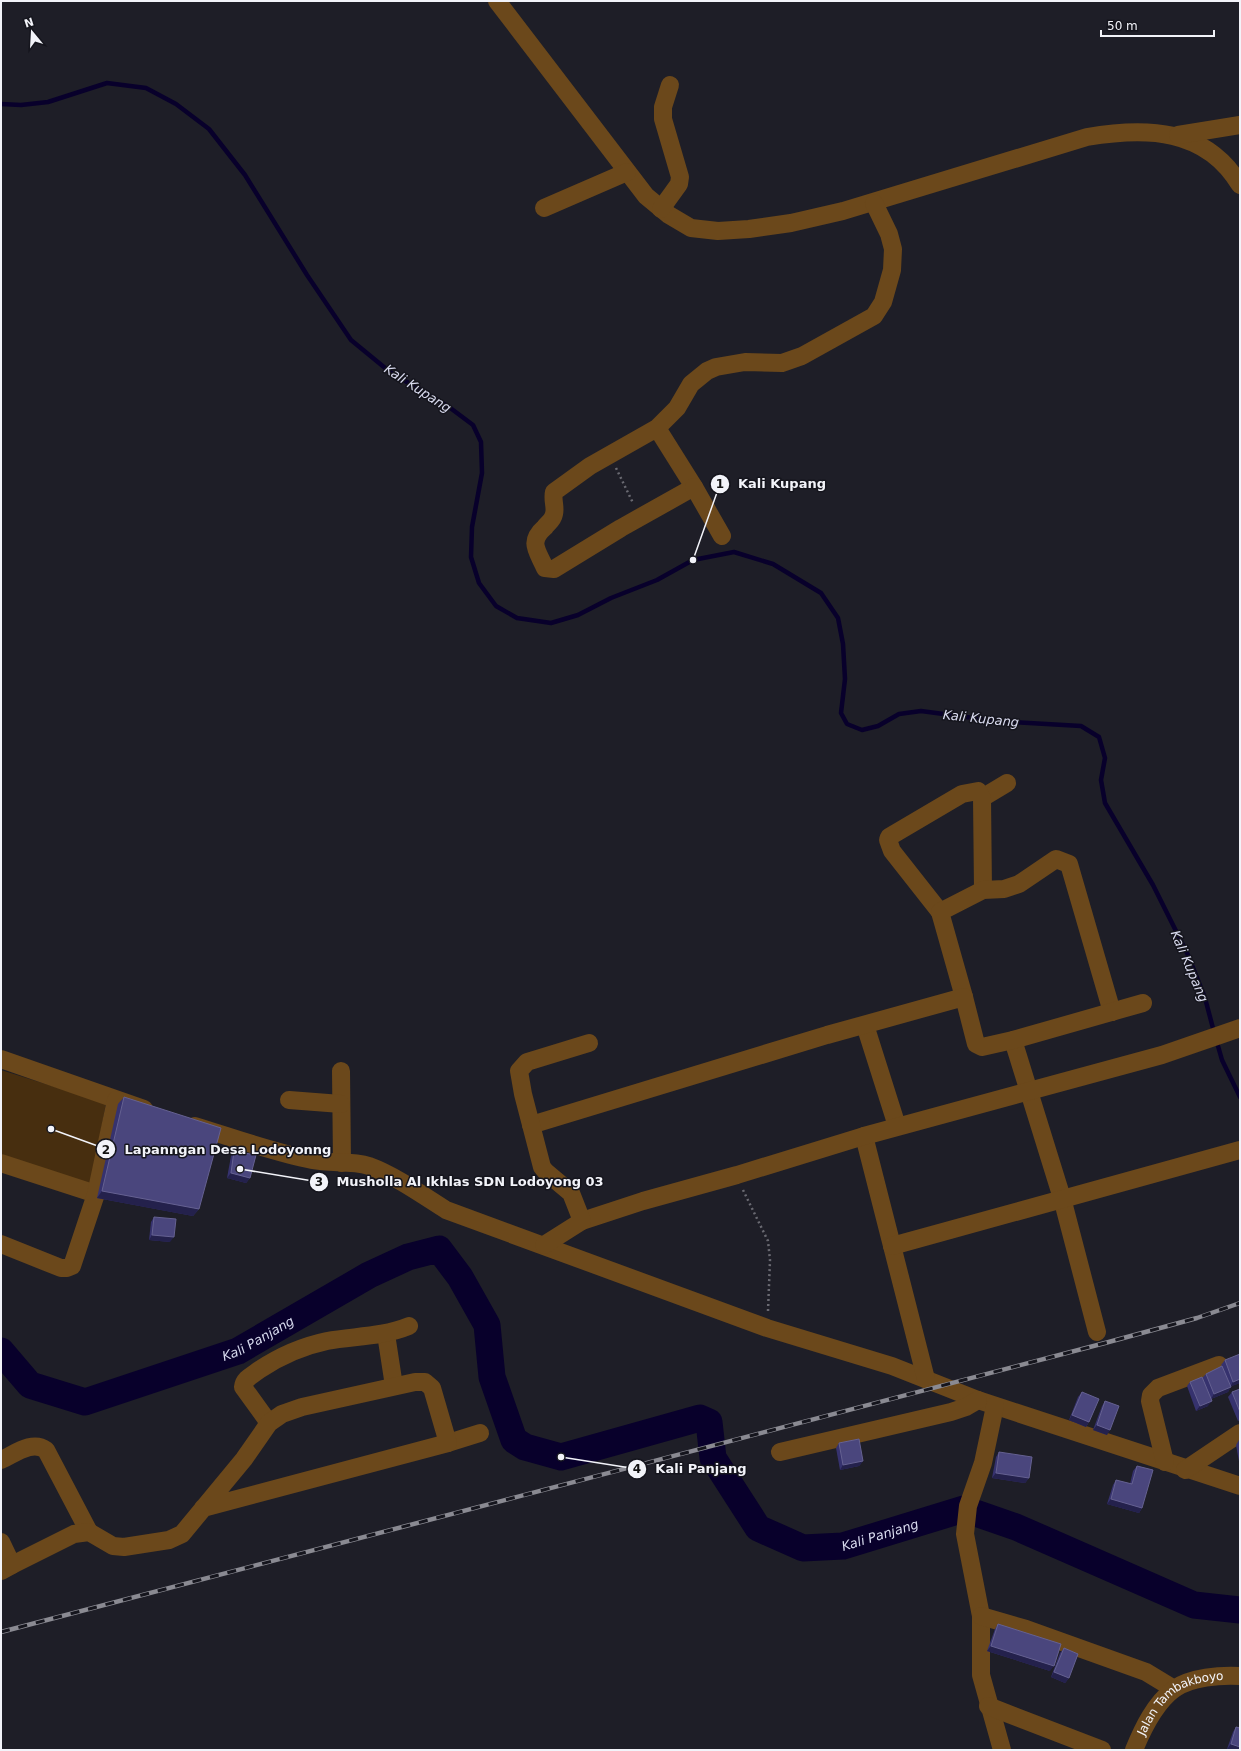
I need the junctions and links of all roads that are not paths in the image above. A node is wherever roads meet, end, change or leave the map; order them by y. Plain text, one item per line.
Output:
1 (497, 1) edge
2 (670, 85) dead end
3 (1240, 125) edge
4 (1176, 136) junction
5 (627, 172) junction
6 (1240, 185) edge
7 (874, 203) junction
8 (544, 208) dead end
9 (661, 210) junction
10 (657, 428) junction
11 (694, 487) junction
12 (722, 536) dead end
13 (1007, 783) dead end
14 (982, 798) junction
15 (982, 890) junction
16 (940, 912) junction
17 (964, 997) junction
18 (1143, 1003) dead end
19 (1112, 1012) junction
20 (865, 1025) junction
21 (1236, 1029) edge
22 (1013, 1040) junction
23 (589, 1044) dead end
24 (1, 1059) edge
25 (341, 1071) dead end
26 (1028, 1092) junction
27 (116, 1100) junction
28 (289, 1100) dead end
29 (341, 1104) junction
30 (531, 1125) junction
31 (897, 1126) junction
32 (864, 1136) junction
33 (1240, 1150) edge
34 (1, 1163) edge
35 (342, 1163) junction
36 (96, 1194) junction
37 (1062, 1198) junction
38 (582, 1222) junction
39 (1, 1244) edge
40 (544, 1245) junction
41 (892, 1246) junction
42 (409, 1326) dead end
43 (1097, 1332) dead end
44 (386, 1334) junction
45 (1219, 1365) dead end
46 (926, 1379) junction
47 (394, 1386) junction
48 (978, 1400) junction
49 (995, 1406) junction
50 (269, 1423) junction
51 (480, 1433) dead end
52 (1240, 1433) edge
53 (448, 1443) junction
54 (780, 1452) dead end
55 (1, 1460) edge
56 (1165, 1462) junction
57 (1185, 1470) junction
58 (1240, 1486) edge
59 (203, 1508) junction
60 (89, 1532) junction
61 (1, 1542) edge
62 (7, 1568) edge
63 (981, 1616) junction
64 (1240, 1676) edge
65 (1174, 1689) junction
66 (988, 1706) junction
67 (1002, 1750) edge
68 (1102, 1750) edge
69 (1134, 1750) edge

1 - 5 street
2 - 9 street
3 - 4 street
4 - 6 street
4 - 7 street
5 - 8 street
5 - 9 street
7 - 9 street
7 - 10 street
10 - 11 street
10 - 11 street
11 - 12 street
13 - 14 street
14 - 15 street
14 - 16 street
15 - 16 street
15 - 19 street
16 - 17 street
17 - 20 street
17 - 22 street
18 - 19 street
19 - 22 street
20 - 30 street
20 - 31 street
21 - 26 street
22 - 26 street
23 - 30 street
24 - 27 street
25 - 29 street
26 - 31 street
26 - 37 street
27 - 35 street
27 - 36 street
28 - 29 street
29 - 35 street
30 - 38 street
31 - 32 street
32 - 38 street
32 - 41 street
33 - 37 street
34 - 36 street
35 - 40 street
36 - 39 street
37 - 41 street
37 - 43 street
38 - 40 street
40 - 46 street
41 - 46 street
42 - 44 street
44 - 47 street
44 - 50 street
45 - 56 street
46 - 48 street
47 - 50 street
47 - 53 street
48 - 49 street
48 - 54 street
49 - 56 street
49 - 63 street
50 - 59 street
51 - 53 street
52 - 57 street
53 - 59 street
55 - 60 street
56 - 57 street
57 - 58 street
59 - 60 street
60 - 62 street
61 - 62 street
63 - 65 street
63 - 66 street
64 - 65 street, Jalan Tambakboyo
65 - 69 street, Jalan Tambakboyo
66 - 67 street
66 - 68 street

